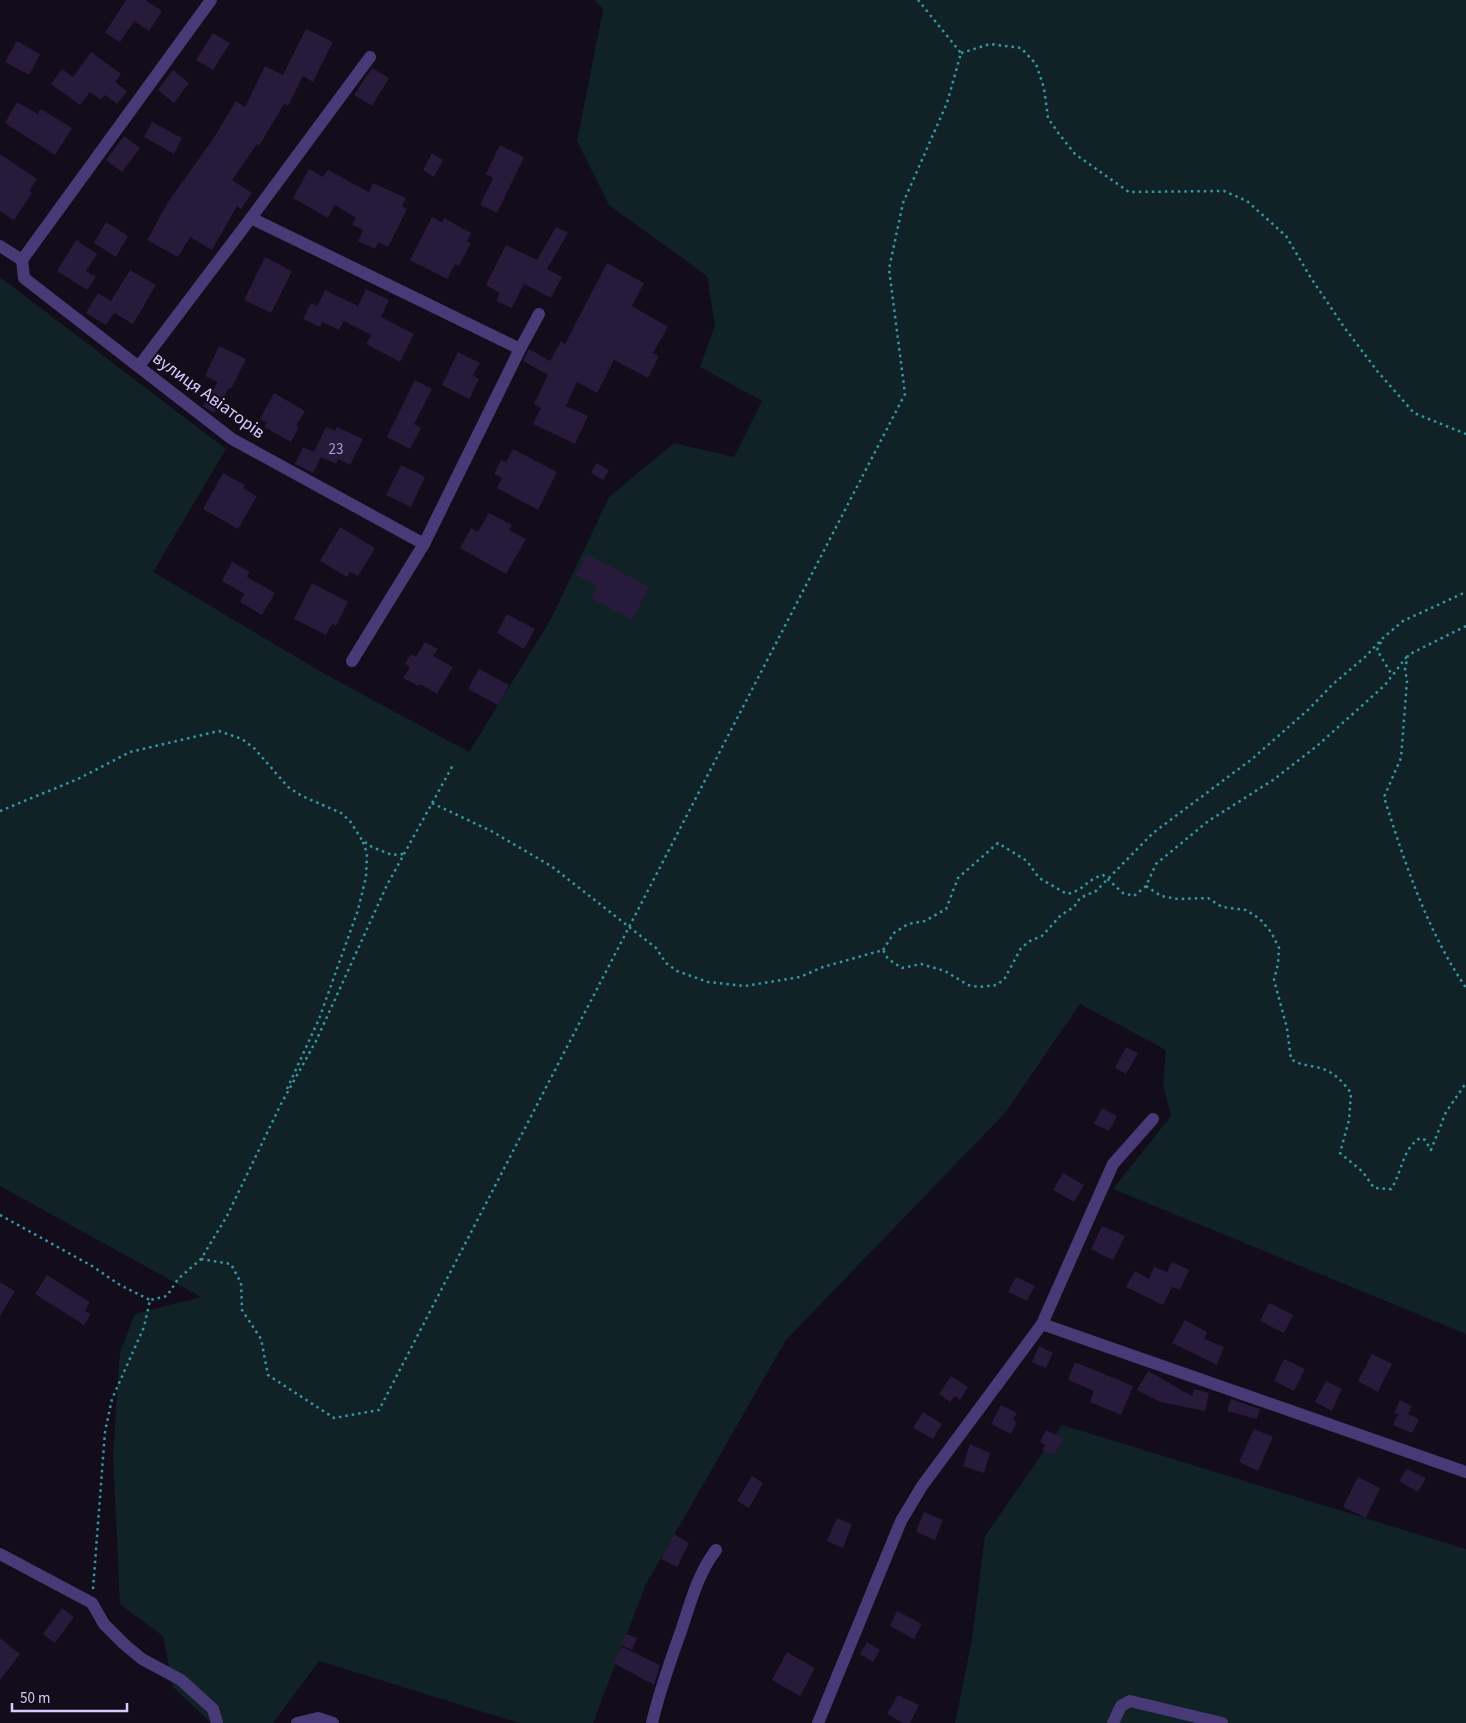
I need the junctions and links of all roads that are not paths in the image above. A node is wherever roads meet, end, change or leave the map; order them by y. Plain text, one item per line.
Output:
1 (212, 0) edge
2 (370, 56) dead end
3 (251, 218) junction
4 (0, 246) edge
5 (22, 260) junction
6 (539, 314) dead end
7 (520, 349) junction
8 (138, 366) junction
9 (424, 544) junction
10 (352, 662) dead end
11 (1154, 1119) dead end
12 (1042, 1324) junction
13 (1466, 1472) edge
14 (716, 1550) dead end
15 (0, 1554) edge
16 (218, 1723) edge
17 (297, 1723) edge
18 (333, 1723) edge
19 (652, 1723) edge
20 (818, 1723) edge
21 (1113, 1723) edge
22 (1222, 1723) edge

1 - 5 street
2 - 3 street
3 - 7 street
3 - 8 street
4 - 5 street
5 - 8 street, вулиця Авіаторів
6 - 7 street
7 - 9 street
8 - 9 street, вулиця Авіаторів
9 - 10 street
11 - 12 street
12 - 13 street
12 - 20 street
14 - 19 street
15 - 16 street
17 - 18 street
21 - 22 street

